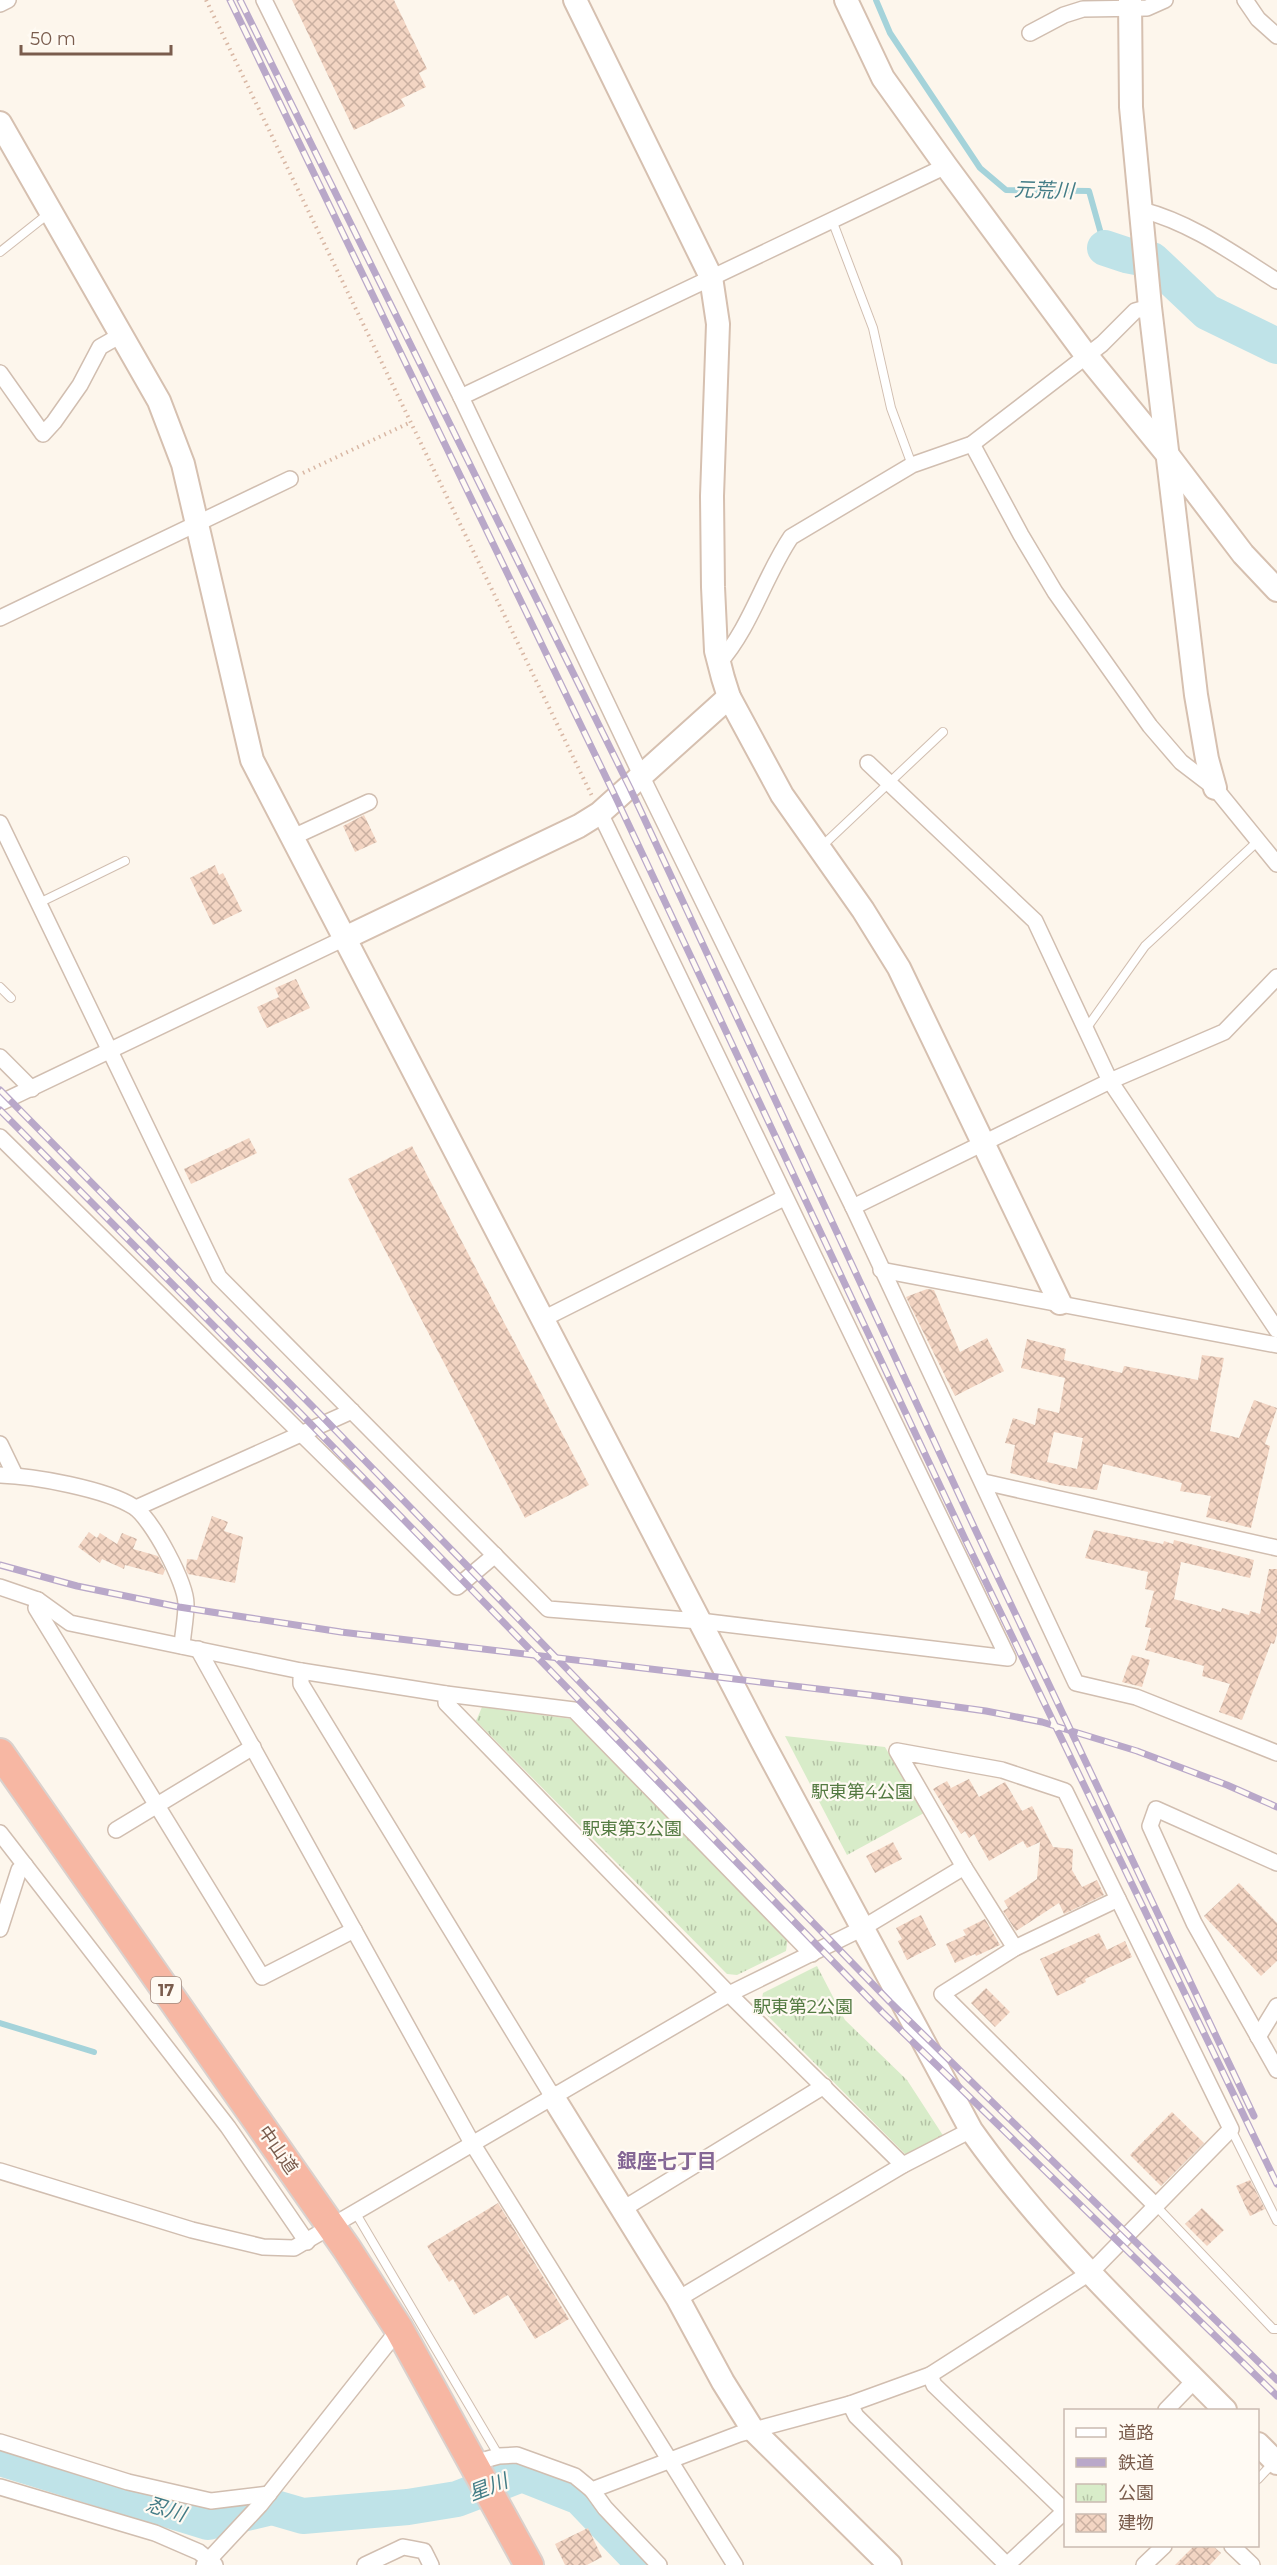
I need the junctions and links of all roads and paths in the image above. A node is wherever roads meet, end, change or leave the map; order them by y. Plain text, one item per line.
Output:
1 (8, 0) edge
2 (206, 0) edge
3 (264, 0) edge
4 (575, 0) edge
5 (846, 0) edge
6 (1165, 0) edge
7 (1245, 0) edge
8 (0, 4) edge
9 (1130, 4) edge
10 (1030, 33) dead end
11 (1277, 36) edge
12 (0, 123) edge
13 (945, 166) junction
14 (1142, 210) junction
15 (51, 212) junction
16 (832, 220) junction
17 (0, 252) edge
18 (711, 277) junction
19 (1277, 281) edge
20 (1150, 307) junction
21 (121, 335) junction
22 (1086, 356) junction
23 (0, 373) edge
24 (461, 397) junction
25 (411, 422) junction
26 (972, 444) junction
27 (1167, 454) junction
28 (912, 465) junction
29 (290, 479) joint
30 (197, 522) junction
31 (1277, 590) edge
32 (0, 618) edge
33 (719, 663) junction
34 (729, 697) junction
35 (943, 732) dead end
36 (868, 763) dead end
37 (642, 777) junction
38 (889, 783) junction
39 (1215, 788) junction
40 (369, 802) dead end
41 (600, 813) junction
42 (0, 823) edge
43 (292, 837) junction
44 (1258, 841) junction
45 (819, 848) junction
46 (125, 861) dead end
47 (1277, 864) edge
48 (39, 903) junction
49 (345, 938) junction
50 (1277, 977) edge
51 (0, 987) edge
52 (11, 998) dead end
53 (1086, 1029) junction
54 (111, 1050) junction
55 (0, 1057) edge
56 (1110, 1081) junction
57 (32, 1089) junction
58 (0, 1103) edge
59 (0, 1137) edge
60 (984, 1143) junction
61 (784, 1198) junction
62 (853, 1207) junction
63 (881, 1270) junction
64 (1060, 1303) junction
65 (543, 1319) junction
66 (1277, 1330) edge
67 (1277, 1346) edge
68 (352, 1411) junction
69 (300, 1435) junction
70 (0, 1444) edge
71 (7, 1475) edge
72 (984, 1482) junction
73 (136, 1508) junction
74 (1277, 1548) edge
75 (495, 1555) junction
76 (0, 1587) edge
77 (38, 1600) junction
78 (700, 1622) junction
79 (182, 1646) junction
80 (198, 1649) junction
81 (301, 1671) junction
82 (446, 1694) junction
83 (253, 1747) junction
84 (1277, 1753) edge
85 (0, 1754) edge
86 (158, 1805) junction
87 (116, 1830) dead end
88 (3, 1844) edge
89 (1277, 1863) edge
90 (25, 1865) junction
91 (964, 1867) junction
92 (1118, 1899) junction
93 (0, 1929) edge
94 (861, 1929) junction
95 (354, 1930) junction
96 (1016, 1948) junction
97 (812, 1954) junction
98 (729, 1994) junction
99 (1277, 2006) edge
100 (1258, 2037) junction
101 (1277, 2070) edge
102 (824, 2086) junction
103 (553, 2097) junction
104 (1231, 2129) junction
105 (971, 2130) junction
106 (472, 2143) junction
107 (903, 2165) junction
108 (0, 2171) edge
109 (1155, 2205) junction
110 (623, 2209) junction
111 (343, 2219) junction
112 (1277, 2221) edge
113 (308, 2242) junction
114 (1091, 2272) junction
115 (678, 2299) junction
116 (399, 2329) junction
117 (1277, 2329) edge
118 (930, 2375) junction
119 (1195, 2380) junction
120 (850, 2404) junction
121 (1167, 2409) edge
122 (1224, 2409) edge
123 (753, 2430) junction
124 (0, 2442) edge
125 (1259, 2446) edge
126 (480, 2457) junction
127 (671, 2460) junction
128 (1276, 2462) edge
129 (1259, 2477) edge
130 (0, 2487) edge
131 (592, 2490) junction
132 (264, 2500) junction
133 (1064, 2510) edge
134 (1064, 2512) edge
135 (1163, 2547) edge
136 (1233, 2547) edge
137 (209, 2563) edge
138 (365, 2565) edge
139 (431, 2565) edge
140 (529, 2565) edge
141 (659, 2565) edge
142 (735, 2565) edge
143 (890, 2565) edge
144 (1007, 2565) edge
145 (1144, 2565) edge
146 (1252, 2565) edge

1 - 8 street
2 - 25 path
3 - 24 street
4 - 18 street
5 - 13 street
6 - 9 street
7 - 11 street
9 - 10 street
9 - 14 street
12 - 15 street
13 - 16 street
13 - 22 street
14 - 19 street
14 - 20 street
15 - 17 lane
15 - 21 street
16 - 18 street
16 - 28 lane
18 - 24 street
18 - 33 street
20 - 22 street
20 - 27 street
21 - 23 street
21 - 30 street
22 - 26 street
22 - 27 street
24 - 37 street
25 - 29 path
25 - 41 path
26 - 28 street
26 - 39 street
27 - 31 street
27 - 39 street
28 - 33 street
29 - 30 street
30 - 32 street
30 - 43 street
33 - 34 street
34 - 37 street
34 - 45 street
35 - 38 lane
36 - 38 street
37 - 41 street
37 - 62 street
38 - 45 lane
38 - 53 street
39 - 44 street
40 - 43 street
41 - 49 street
41 - 61 street
42 - 48 street
43 - 49 street
44 - 47 street
44 - 53 lane
45 - 60 street
46 - 48 lane
48 - 54 street
49 - 54 street
49 - 65 street
50 - 56 street
51 - 52 lane
53 - 56 street
54 - 57 street
54 - 68 street
55 - 57 street
56 - 60 street
56 - 66 street
57 - 58 street
59 - 69 street
60 - 62 street
60 - 64 street
61 - 65 street
61 - 78 street
62 - 63 street
63 - 64 street
63 - 72 street
64 - 67 street
65 - 78 street
68 - 69 street
68 - 75 street
69 - 73 street
69 - 75 street
70 - 71 street
71 - 73 street
72 - 74 street
72 - 84 street
73 - 79 street
75 - 78 street
76 - 77 street
77 - 79 street
77 - 86 street
78 - 94 street
79 - 80 street
80 - 81 street
80 - 83 street
81 - 82 street
81 - 103 street
82 - 97 street
82 - 98 street
83 - 86 street
83 - 95 street
85 - 111 highway, 中山道 / 17
86 - 87 street
86 - 95 street
88 - 90 street
89 - 100 street
90 - 93 street
90 - 113 street
91 - 92 street
91 - 94 street
91 - 96 street
92 - 96 street
92 - 104 street
94 - 97 street
94 - 105 street
95 - 106 street
96 - 109 street
97 - 98 street
98 - 102 street
98 - 103 street
99 - 100 street
100 - 101 street
102 - 107 street
102 - 110 street
103 - 106 street
103 - 110 street
104 - 109 street
104 - 112 lane
105 - 107 street
105 - 114 street
106 - 111 street
106 - 127 street
107 - 115 street
108 - 113 street
109 - 114 street
109 - 117 lane
110 - 115 street
111 - 113 street
111 - 116 highway, 中山道 / 17
111 - 126 lane
114 - 118 street
114 - 119 street
115 - 123 street
116 - 126 highway, 中山道 / 17
116 - 132 street
118 - 120 street
118 - 133 street
119 - 121 street
119 - 122 street
120 - 123 street
120 - 144 street
123 - 127 street
123 - 143 street
124 - 132 street
125 - 128 street
126 - 131 street
126 - 140 highway, 中山道 / 17
127 - 131 street
127 - 142 street
128 - 129 lane
130 - 137 street
131 - 141 street
132 - 137 street
134 - 144 street
135 - 145 street
136 - 146 street
138 - 139 street

